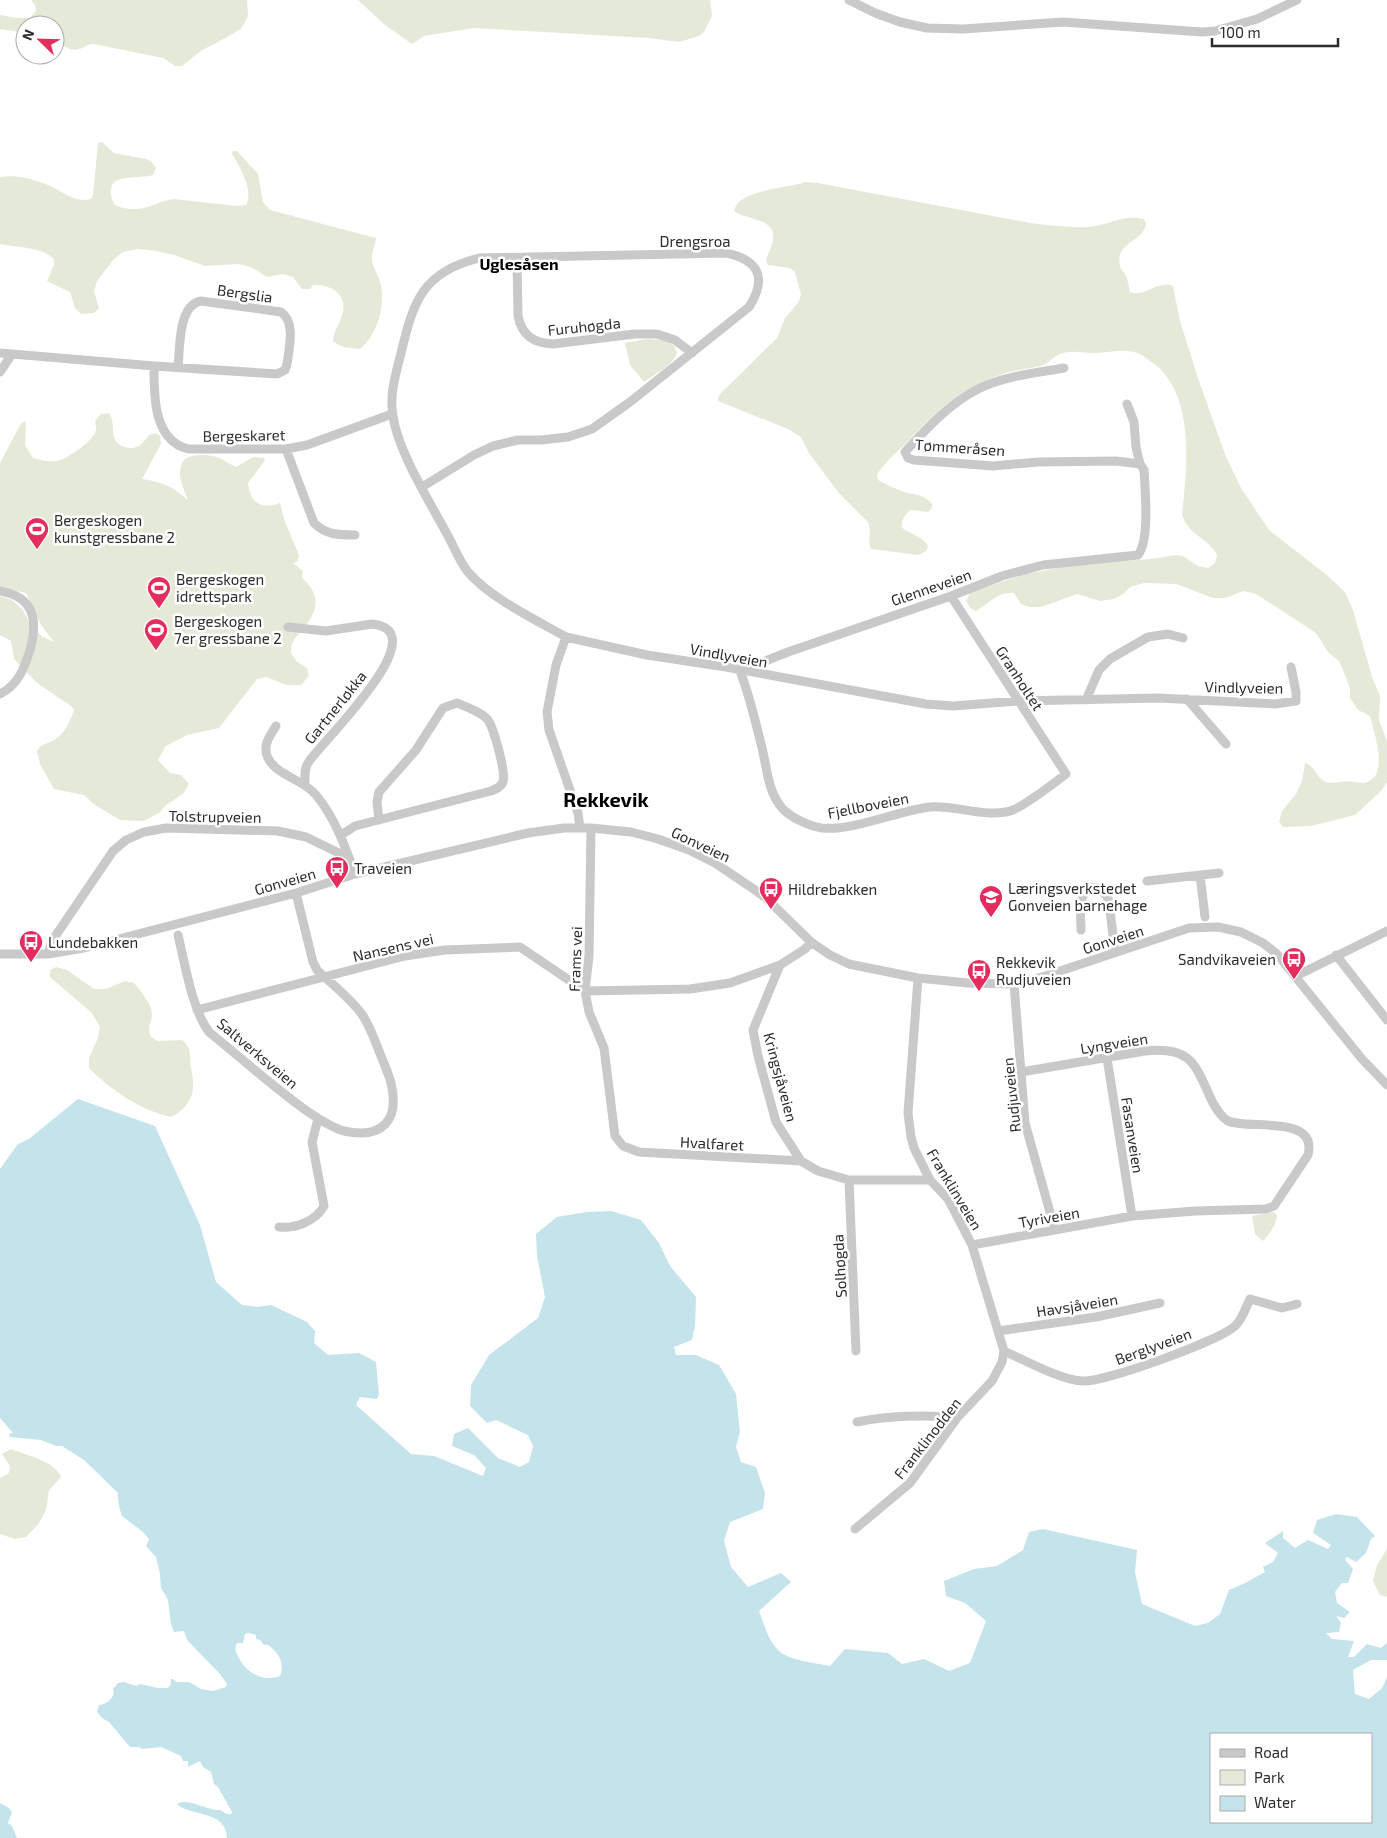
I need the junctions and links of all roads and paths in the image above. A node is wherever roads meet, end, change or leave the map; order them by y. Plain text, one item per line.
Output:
1 (849, 0) edge
2 (1297, 0) edge
3 (517, 258) junction
4 (0, 352) edge
5 (692, 352) junction
6 (12, 354) junction
7 (154, 366) junction
8 (178, 367) junction
9 (1064, 368) dead end
10 (0, 372) edge
11 (1127, 404) dead end
12 (392, 414) junction
13 (286, 449) junction
14 (1140, 464) junction
15 (422, 487) junction
16 (355, 535) dead end
17 (0, 591) edge
18 (951, 596) junction
19 (288, 627) dead end
20 (566, 637) junction
21 (1183, 638) dead end
22 (1292, 666) dead end
23 (740, 671) junction
24 (0, 694) edge
25 (1186, 699) junction
26 (1086, 700) junction
27 (1018, 702) junction
28 (276, 726) dead end
29 (1226, 744) dead end
30 (1066, 774) joint
31 (305, 785) junction
32 (379, 820) junction
33 (580, 828) junction
34 (591, 828) junction
35 (342, 835) junction
36 (349, 858) junction
37 (1219, 873) dead end
38 (355, 874) junction
39 (1200, 875) junction
40 (1147, 881) dead end
41 (296, 893) junction
42 (1205, 917) dead end
43 (1081, 930) dead end
44 (1387, 931) edge
45 (178, 935) dead end
46 (811, 942) junction
47 (1115, 953) junction
48 (0, 954) edge
49 (48, 954) junction
50 (1336, 955) junction
51 (780, 965) junction
52 (1296, 976) junction
53 (325, 978) junction
54 (918, 978) junction
55 (1014, 984) junction
56 (585, 991) junction
57 (198, 1010) junction
58 (1387, 1020) edge
59 (1107, 1058) junction
60 (1021, 1072) junction
61 (1387, 1085) edge
62 (318, 1119) junction
63 (623, 1146) joint
64 (801, 1161) junction
65 (849, 1180) junction
66 (930, 1180) junction
67 (1132, 1216) junction
68 (279, 1227) dead end
69 (1055, 1230) junction
70 (972, 1245) junction
71 (1160, 1304) dead end
72 (1297, 1304) dead end
73 (998, 1331) junction
74 (856, 1351) dead end
75 (1004, 1351) junction
76 (956, 1418) junction
77 (857, 1422) dead end
78 (855, 1529) dead end

1 - 2 street
3 - 5 street, Furuhøgda
3 - 5 street, Drengsroa
3 - 12 street, Drengsroa
4 - 6 street, Bergslia
5 - 15 street, Drengsroa
6 - 7 street, Bergslia
6 - 10 street
7 - 8 street, Bergslia
7 - 13 street, Bergeskaret
8 - 8 street, Bergslia
9 - 14 street, Tømmeråsen
11 - 14 street
12 - 13 street, Bergeskaret
12 - 15 street, Drengsroa
13 - 16 street
14 - 18 street, Glenneveien
15 - 20 street, Drengsroa
17 - 24 street
18 - 23 street, Glenneveien
18 - 27 street, Granholtet
19 - 31 street, Gartnerløkka
20 - 23 street, Vindlyveien
20 - 33 street
21 - 26 street
22 - 25 street, Vindlyveien
23 - 27 street, Vindlyveien
23 - 30 street, Fjellboveien
25 - 26 street, Vindlyveien
25 - 29 street, Vindlyveien
26 - 27 street, Vindlyveien
27 - 30 street, Granholtet
28 - 31 street
31 - 35 street
32 - 32 street
32 - 35 street
33 - 34 street, Gonveien
33 - 38 street, Gonveien
34 - 46 street, Gonveien
34 - 56 street, Frams vei
35 - 36 street
36 - 38 street
36 - 49 street, Tolstrupveien
37 - 39 street
38 - 41 street, Gonveien
39 - 40 street
39 - 42 street
41 - 49 street, Gonveien
41 - 53 street
43 - 47 street
44 - 50 street
45 - 57 street, Saltverksveien
46 - 51 street
46 - 54 street, Gonveien
47 - 52 street, Gonveien
47 - 55 street, Gonveien
48 - 49 street, Gonveien
50 - 52 street
50 - 58 street
51 - 56 street
51 - 64 street, Kringsjåveien
52 - 61 street, Gonveien
53 - 56 street, Nansens vei
53 - 57 street, Nansens vei
53 - 62 street, Saltverksveien
54 - 55 street, Gonveien
54 - 66 street, Franklinveien
55 - 60 street, Rudjuveien
56 - 63 street, Frams vei
57 - 62 street, Saltverksveien
59 - 60 street, Lyngveien
59 - 67 street, Fasanveien
59 - 67 street, Lyngveien
60 - 69 street, Rudjuveien
62 - 68 street
63 - 64 street, Hvalfaret
64 - 65 street, Kringsjåveien
65 - 66 street, Kringsjåveien
65 - 74 street, Solhøgda
66 - 70 street, Franklinveien
67 - 69 street, Tyriveien
69 - 70 street, Tyriveien
70 - 73 street, Franklinveien
71 - 73 street, Havsjåveien
72 - 75 street, Berglyveien
73 - 75 street, Franklinveien
75 - 76 street, Franklinodden
76 - 77 street
76 - 78 street, Franklinodden

